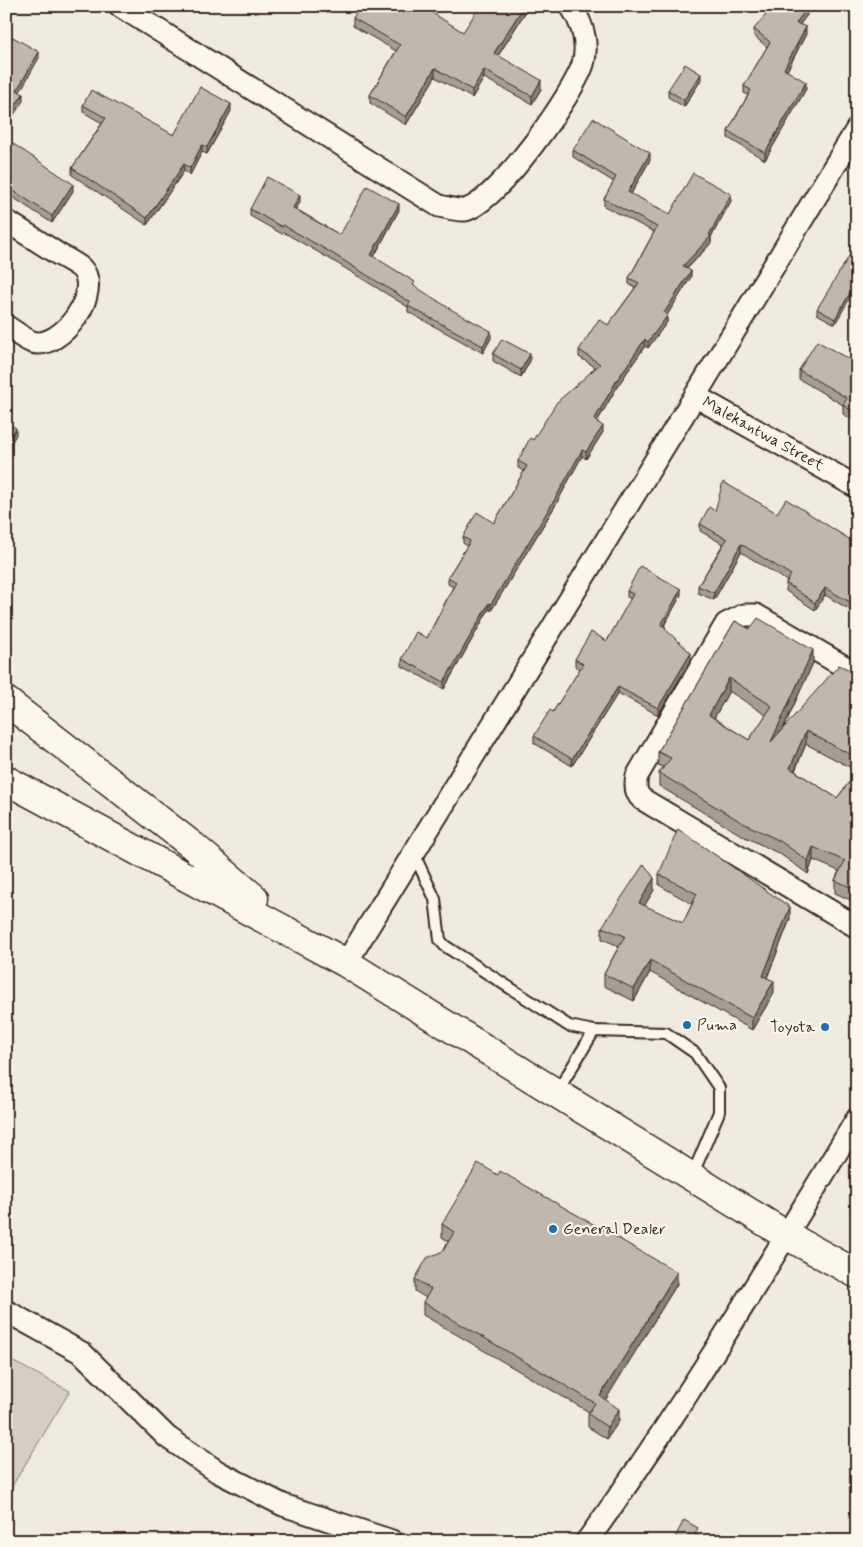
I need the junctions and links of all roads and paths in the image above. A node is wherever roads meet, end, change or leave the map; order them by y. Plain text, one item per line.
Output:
1 (120, 6) edge
2 (571, 6) edge
3 (857, 129) edge
4 (6, 221) edge
5 (6, 326) edge
6 (695, 396) junction
7 (857, 487) edge
8 (857, 674) edge
9 (6, 701) edge
10 (6, 780) edge
11 (414, 854) junction
12 (857, 927) edge
13 (293, 932) junction
14 (346, 963) junction
15 (594, 1031) junction
16 (556, 1093) junction
17 (857, 1119) edge
18 (692, 1177) junction
19 (786, 1235) junction
20 (857, 1274) edge
21 (6, 1311) edge
22 (392, 1541) edge
23 (587, 1541) edge

1 - 2 street
3 - 6 street
4 - 5 street
6 - 7 street, Malekantwa Street
6 - 11 street
8 - 12 street
9 - 13 street
10 - 13 street
11 - 14 street
11 - 15 lane
13 - 14 street
14 - 16 street
15 - 16 lane
15 - 18 lane
16 - 18 street
17 - 19 street
18 - 19 street
19 - 20 street
19 - 23 street
21 - 22 street

